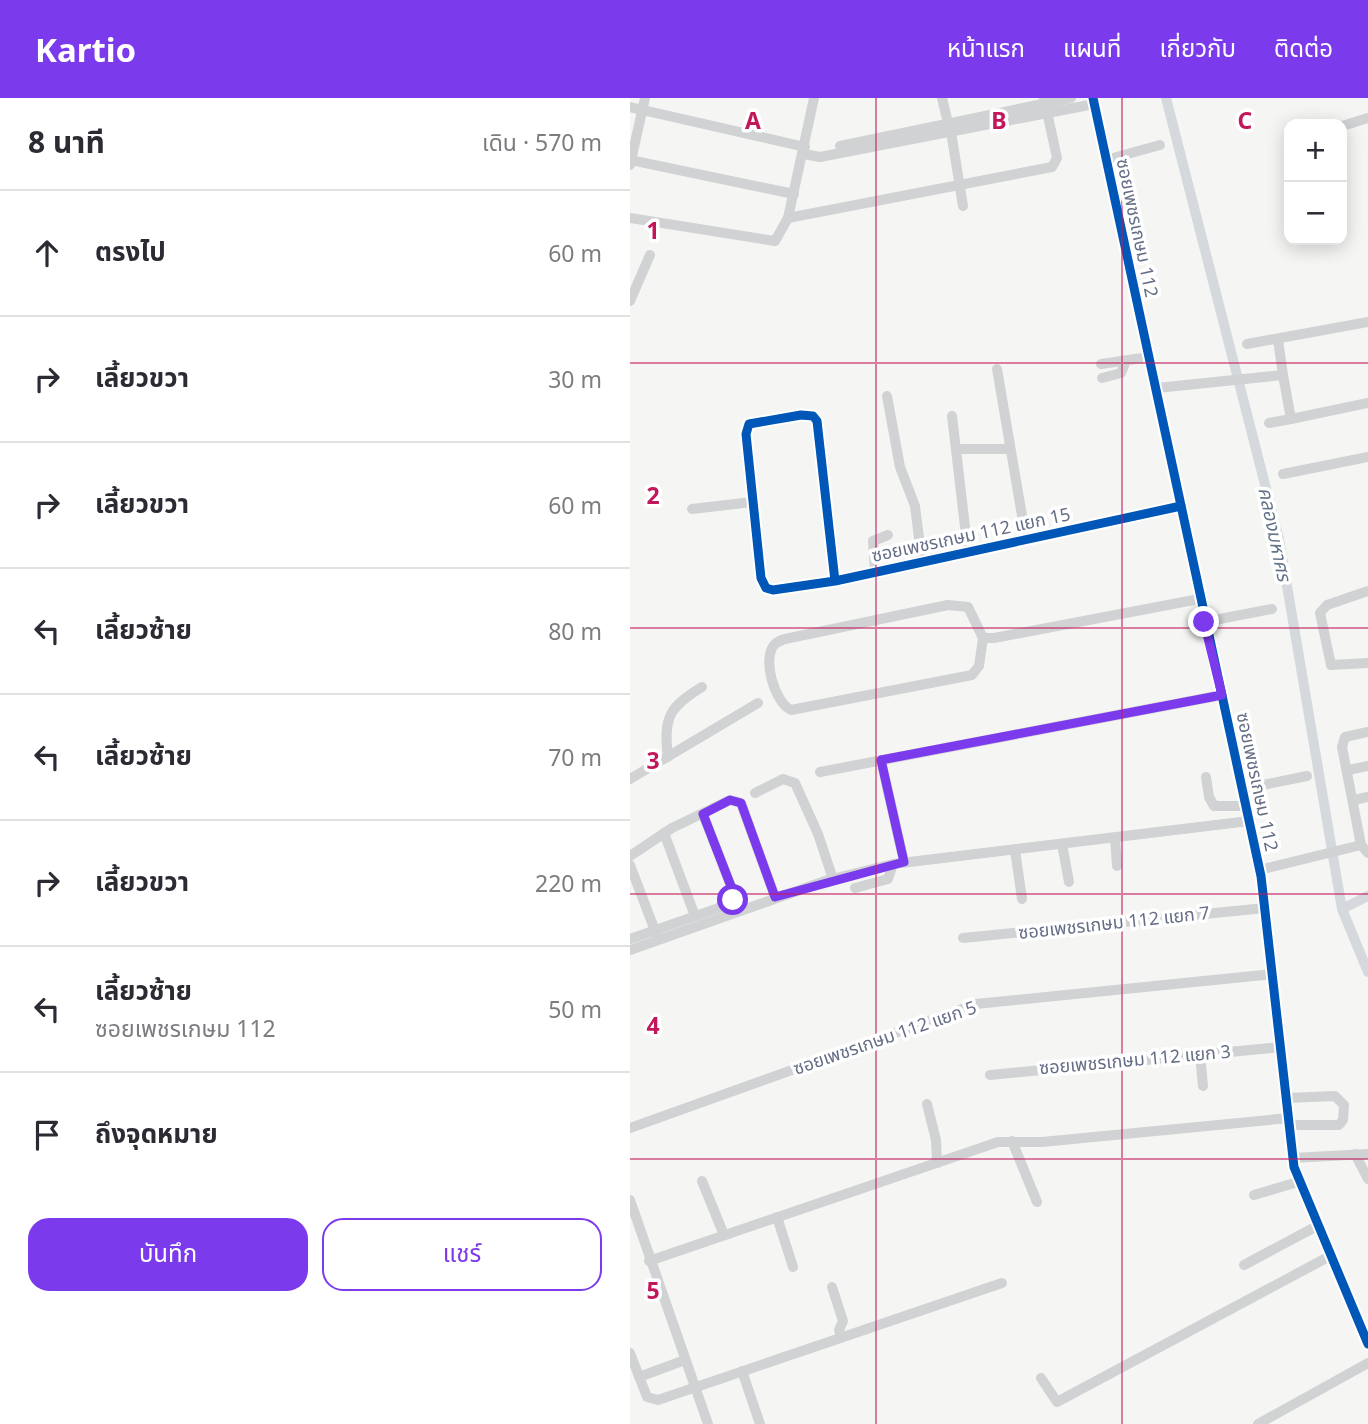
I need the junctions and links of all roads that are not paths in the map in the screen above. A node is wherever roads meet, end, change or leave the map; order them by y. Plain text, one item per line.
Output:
1 (814, 98) edge
2 (942, 98) edge
3 (1071, 98) edge
4 (1093, 101) edge
5 (643, 104) edge
6 (1046, 105) edge
7 (630, 107) edge
8 (1368, 118) edge
9 (1347, 124) edge
10 (949, 128) junction
11 (1160, 145) dead end
12 (807, 152) junction
13 (1106, 160) junction
14 (630, 162) edge
15 (960, 184) junction
16 (794, 194) junction
17 (963, 206) dead end
18 (630, 218) edge
19 (788, 218) junction
20 (650, 255) dead end
21 (630, 300) edge
22 (1368, 322) edge
23 (1278, 340) junction
24 (1247, 344) dead end
25 (1149, 357) junction
26 (1126, 361) junction
27 (1101, 364) dead end
28 (997, 369) dead end
29 (1283, 375) junction
30 (1102, 378) dead end
31 (1157, 388) junction
32 (887, 396) dead end
33 (1368, 403) edge
34 (952, 416) dead end
35 (1291, 419) junction
36 (1269, 423) dead end
37 (957, 449) junction
38 (1009, 449) junction
39 (1368, 457) edge
40 (1283, 474) dead end
41 (752, 502) junction
42 (1181, 506) junction
43 (692, 509) dead end
44 (888, 535) dead end
45 (1026, 539) junction
46 (968, 552) junction
47 (922, 562) junction
48 (875, 571) junction
49 (835, 581) junction
50 (1368, 591) edge
51 (1199, 599) junction
52 (1272, 609) dead end
53 (1204, 622) junction
54 (983, 638) junction
55 (1368, 663) edge
56 (702, 687) dead end
57 (1222, 695) junction
58 (758, 703) dead end
59 (1368, 732) edge
60 (668, 757) junction
61 (881, 760) junction
62 (1368, 766) edge
63 (1348, 770) junction
64 (820, 772) dead end
65 (1307, 776) dead end
66 (1206, 777) dead end
67 (630, 779) edge
68 (1242, 789) junction
69 (755, 793) dead end
70 (1368, 797) edge
71 (1354, 800) junction
72 (1246, 806) junction
73 (703, 814) junction
74 (1249, 821) junction
75 (664, 833) junction
76 (1115, 838) junction
77 (1362, 842) edge
78 (1062, 844) junction
79 (1015, 850) junction
80 (630, 856) edge
81 (898, 863) junction
82 (630, 865) edge
83 (1118, 866) dead end
84 (1259, 870) junction
85 (833, 879) junction
86 (1069, 882) dead end
87 (855, 888) dead end
88 (775, 897) junction
89 (1022, 899) dead end
90 (1265, 908) junction
91 (695, 916) junction
92 (657, 935) junction
93 (963, 938) dead end
94 (630, 939) edge
95 (630, 950) edge
96 (1273, 974) junction
97 (1282, 1047) junction
98 (1200, 1054) junction
99 (990, 1075) dead end
100 (1203, 1086) dead end
101 (1287, 1098) junction
102 (927, 1104) dead end
103 (1289, 1121) junction
104 (630, 1128) edge
105 (1012, 1141) junction
106 (1355, 1154) junction
107 (1368, 1154) edge
108 (1292, 1158) junction
109 (937, 1163) junction
110 (1368, 1179) edge
111 (702, 1181) dead end
112 (1298, 1182) junction
113 (1254, 1195) dead end
114 (630, 1200) edge
115 (1037, 1202) dead end
116 (777, 1217) junction
117 (1317, 1226) junction
118 (723, 1236) junction
119 (1330, 1256) junction
120 (649, 1261) junction
121 (1244, 1265) dead end
122 (793, 1267) dead end
123 (1002, 1283) dead end
124 (832, 1287) dead end
125 (841, 1337) junction
126 (1367, 1339) edge
127 (630, 1353) edge
128 (685, 1360) junction
129 (1368, 1363) edge
130 (741, 1371) junction
131 (639, 1377) junction
132 (1041, 1378) dead end
133 (695, 1386) junction
134 (708, 1424) edge
135 (760, 1424) edge
136 (1258, 1424) edge

1 - 12 street
2 - 10 street
3 - 6 street
4 - 6 street
4 - 13 street, ซอยเพชรเกษม 112
5 - 7 street
5 - 12 street
5 - 14 street
6 - 10 street
6 - 15 street
8 - 9 street
10 - 12 street
10 - 15 street
11 - 13 street
12 - 16 street
13 - 25 street, ซอยเพชรเกษม 112
14 - 16 street
15 - 17 street
15 - 19 street
16 - 19 street
18 - 19 street
20 - 21 street
22 - 23 street
23 - 24 street
23 - 29 street
25 - 26 street
25 - 31 street, ซอยเพชรเกษม 112
26 - 27 street
26 - 30 street
28 - 38 street
29 - 31 street
29 - 35 street
31 - 42 street, ซอยเพชรเกษม 112
32 - 47 street
33 - 35 street
34 - 37 street
35 - 36 street
37 - 38 street
37 - 46 street
38 - 45 street
39 - 40 street
41 - 43 street
41 - 49 street, ซอยเพชรเกษม 112 แยก 15
41 - 49 street
42 - 45 street, ซอยเพชรเกษม 112 แยก 15
42 - 51 street, ซอยเพชรเกษม 112
44 - 48 street
45 - 46 street, ซอยเพชรเกษม 112 แยก 15
46 - 47 street, ซอยเพชรเกษม 112 แยก 15
47 - 48 street, ซอยเพชรเกษม 112 แยก 15
48 - 49 street, ซอยเพชรเกษม 112 แยก 15
50 - 55 street
51 - 53 street, ซอยเพชรเกษม 112
51 - 54 street
52 - 53 street
53 - 57 street, ซอยเพชรเกษม 112
54 - 54 street
56 - 60 street
57 - 61 street
57 - 68 street, ซอยเพชรเกษม 112
58 - 60 street
59 - 63 street
60 - 67 street
61 - 64 street
61 - 81 street
62 - 63 street
63 - 71 street
65 - 68 street
66 - 72 street
68 - 72 street, ซอยเพชรเกษม 112
69 - 85 street
70 - 71 street
71 - 77 street
72 - 74 street, ซอยเพชรเกษม 112
73 - 75 street
73 - 88 street
73 - 91 street
74 - 76 street
74 - 84 street, ซอยเพชรเกษม 112
75 - 80 street
75 - 91 street
76 - 78 street
76 - 83 street
77 - 84 street
78 - 79 street
78 - 86 street
79 - 81 street
79 - 89 street
81 - 85 street
81 - 87 street
82 - 92 street
84 - 90 street, ซอยเพชรเกษม 112
85 - 88 street
88 - 92 street
90 - 93 street, ซอยเพชรเกษม 112 แยก 7
90 - 96 street, ซอยเพชรเกษม 112
91 - 92 street
92 - 94 street
92 - 95 street
96 - 97 street, ซอยเพชรเกษม 112
96 - 104 street, ซอยเพชรเกษม 112 แยก 5
97 - 98 street, ซอยเพชรเกษม 112 แยก 3
97 - 101 street, ซอยเพชรเกษม 112
98 - 99 street, ซอยเพชรเกษม 112 แยก 3
98 - 100 street
101 - 103 street, ซอยเพชรเกษม 112
101 - 103 street
102 - 109 street
103 - 105 street
103 - 108 street, ซอยเพชรเกษม 112
105 - 109 street
105 - 115 street
106 - 107 street
106 - 108 street
106 - 110 street
108 - 112 street, ซอยเพชรเกษม 112
109 - 116 street
111 - 118 street
112 - 113 street
112 - 117 street, ซอยเพชรเกษม 112
114 - 120 street
116 - 118 street
116 - 122 street
117 - 119 street, ซอยเพชรเกษม 112
117 - 121 street
118 - 120 street
119 - 126 street, ซอยเพชรเกษม 112
119 - 132 street
120 - 128 street
123 - 125 street
124 - 125 street
125 - 130 street
127 - 131 street
128 - 131 street
128 - 133 street
129 - 136 street
130 - 133 street
130 - 135 street
131 - 133 street
133 - 134 street

